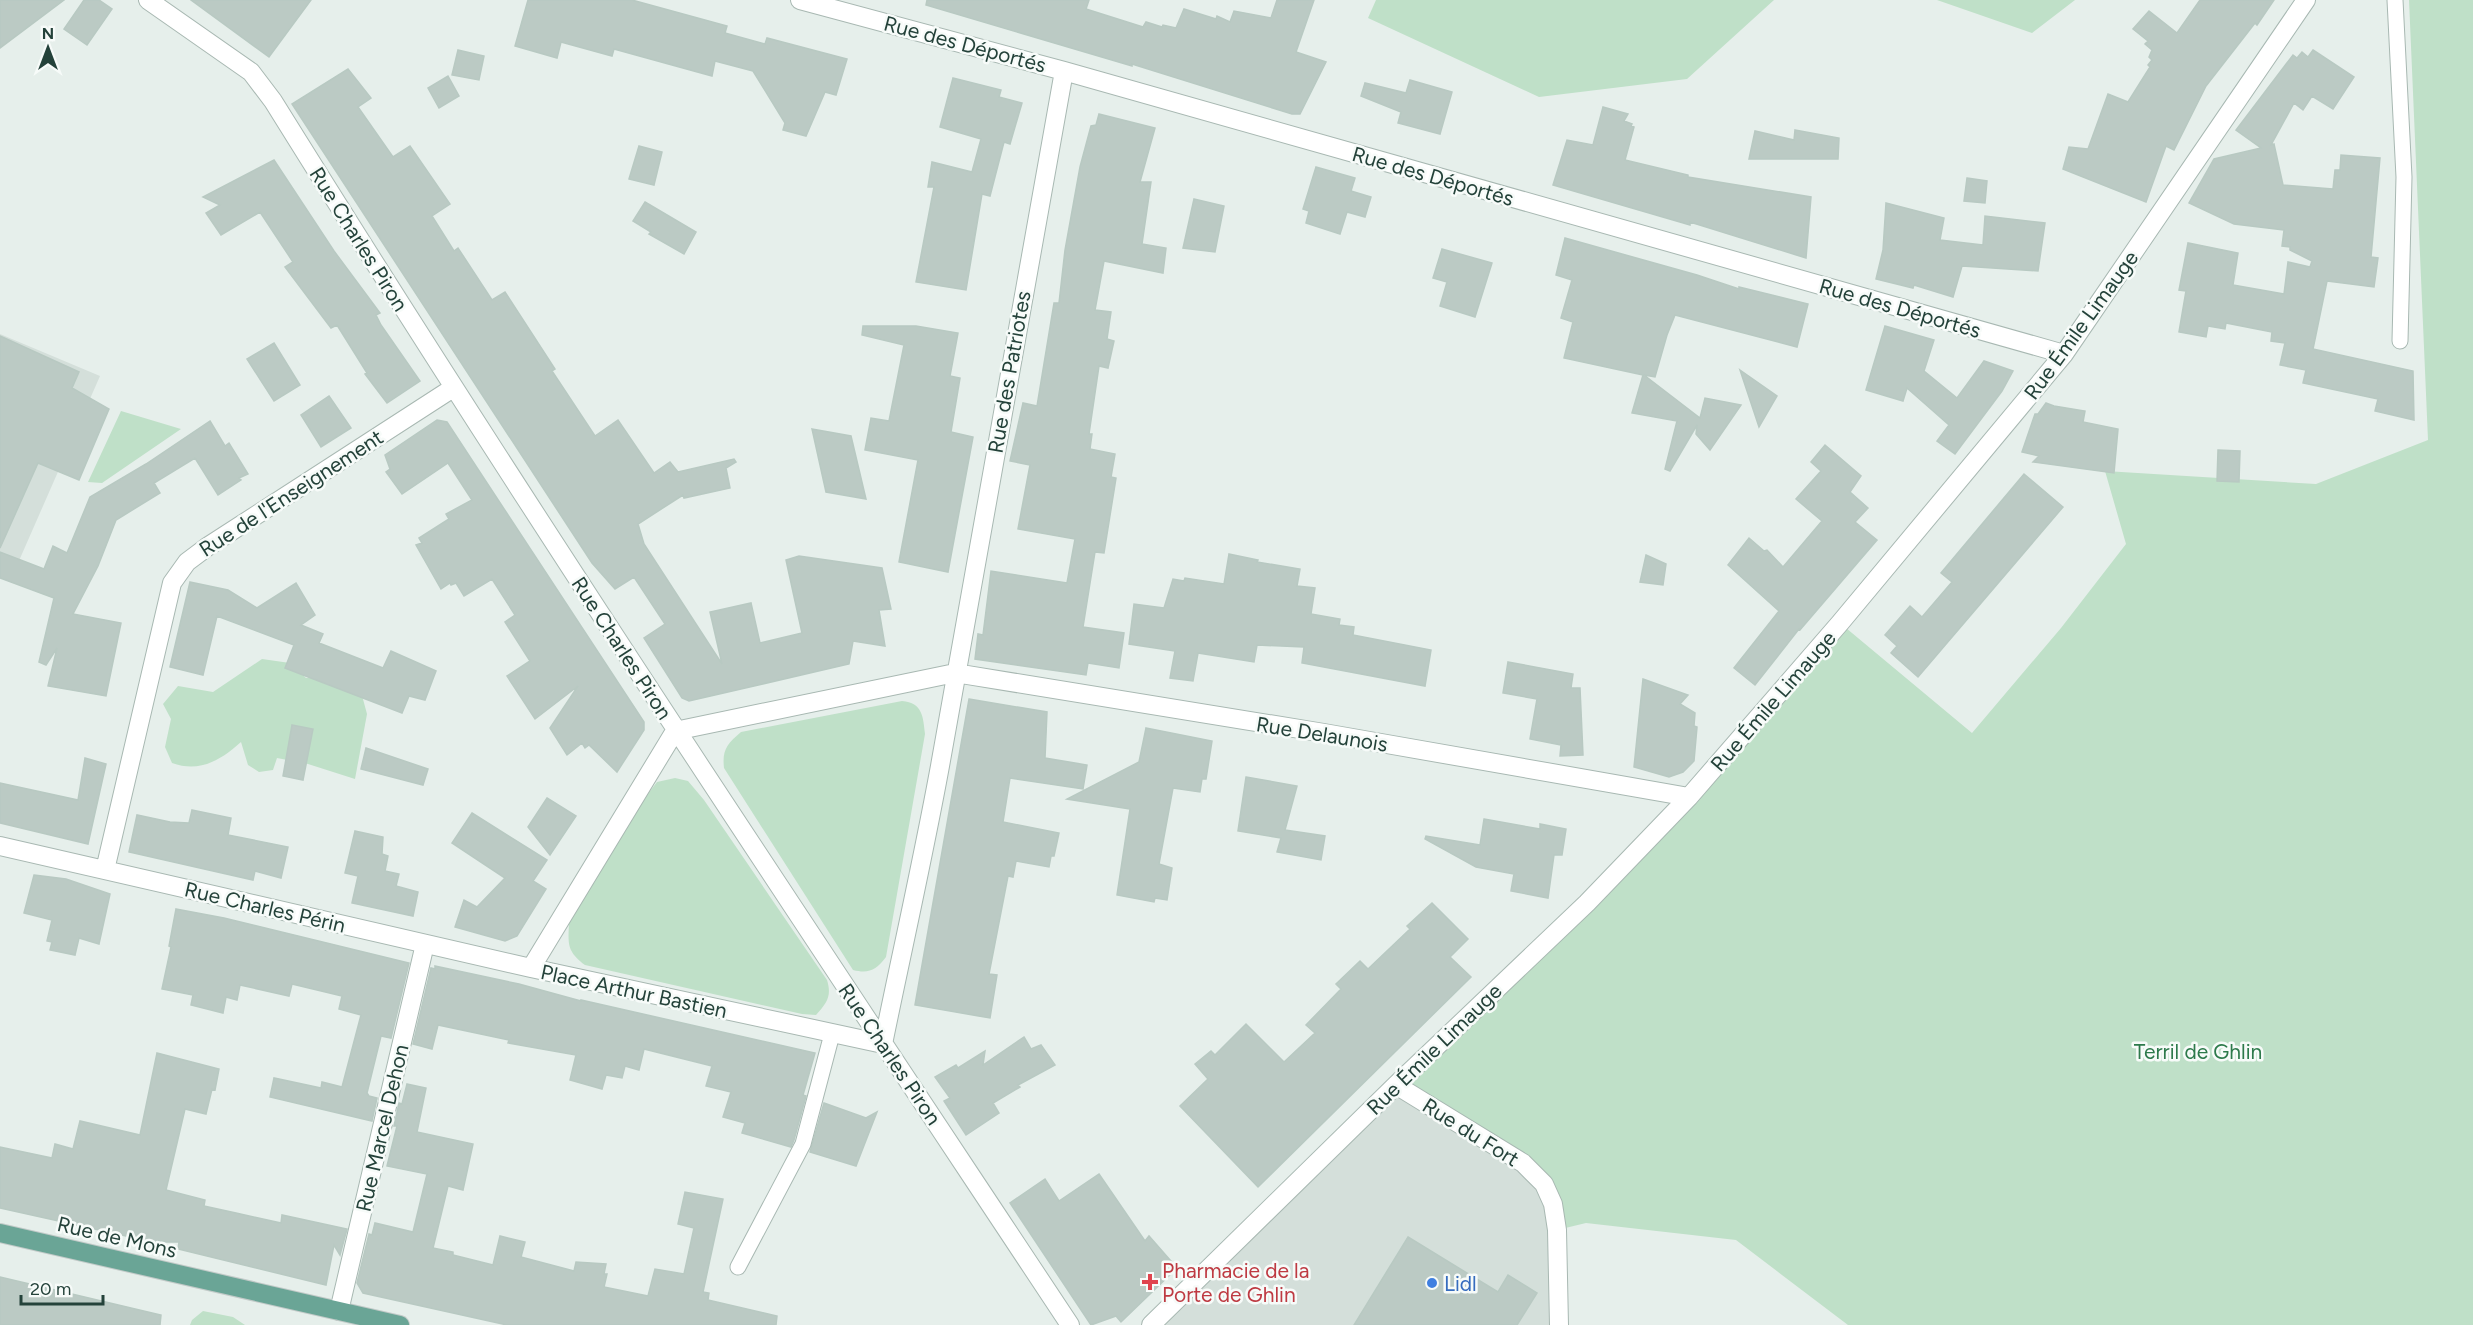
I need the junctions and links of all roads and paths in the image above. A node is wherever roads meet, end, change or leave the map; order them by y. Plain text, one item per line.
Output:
1 (148, 0) edge
2 (800, 0) edge
3 (2306, 0) edge
4 (2396, 0) edge
5 (1064, 71) junction
6 (2400, 341) dead end
7 (2064, 354) junction
8 (453, 388) junction
9 (955, 673) junction
10 (675, 731) junction
11 (1689, 797) junction
12 (0, 846) edge
13 (105, 870) junction
14 (425, 944) junction
15 (531, 968) junction
16 (832, 1034) junction
17 (883, 1044) junction
18 (1396, 1085) junction
19 (0, 1233) edge
20 (738, 1267) dead end
21 (339, 1311) junction
22 (400, 1325) edge
23 (1070, 1325) edge
24 (1151, 1325) edge
25 (1559, 1325) edge

1 - 8 street, Rue Charles Piron
2 - 5 street, Rue des Déportés
3 - 7 street, Rue Émile Limauge
4 - 6 lane
5 - 7 street, Rue des Déportés
5 - 9 street, Rue des Patriotes
7 - 11 street, Rue Émile Limauge
8 - 10 street, Rue Charles Piron
8 - 13 street, Rue de l'Enseignement
9 - 10 street
9 - 11 street, Rue Delaunois
9 - 17 street
10 - 15 street, Place Arthur Bastien
10 - 17 street, Rue Charles Piron
11 - 18 street, Rue Émile Limauge
12 - 13 street, Rue Charles Périn
13 - 14 street, Rue Charles Périn
14 - 15 street, Rue Charles Périn
14 - 21 street, Rue Marcel Dehon
15 - 16 street, Place Arthur Bastien
16 - 17 street, Place Arthur Bastien
16 - 20 lane
17 - 23 street, Rue Charles Piron
18 - 24 street, Rue Émile Limauge
18 - 25 street, Rue du Fort
19 - 21 main road, Rue de Mons
21 - 22 main road, Rue de Mons

